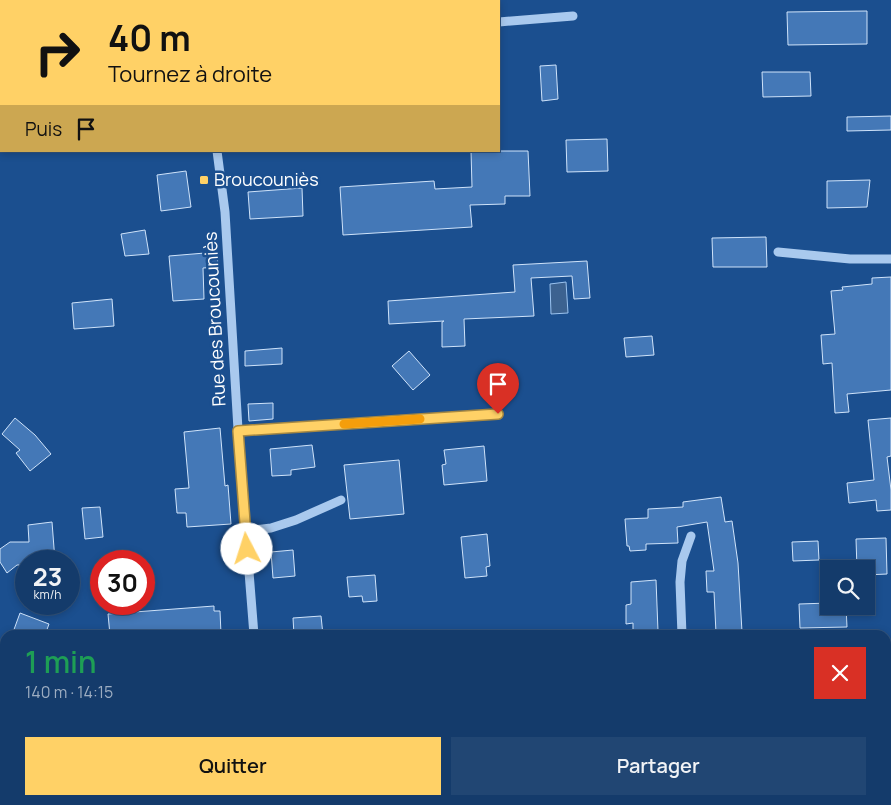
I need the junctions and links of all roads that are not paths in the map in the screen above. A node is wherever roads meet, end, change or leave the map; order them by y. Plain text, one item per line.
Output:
1 (573, 16) dead end
2 (500, 22) edge
3 (217, 152) edge
4 (778, 252) dead end
5 (891, 259) edge
6 (498, 414) dead end
7 (238, 431) junction
8 (341, 500) dead end
9 (245, 531) junction
10 (691, 536) dead end
11 (254, 630) edge
12 (682, 630) edge

1 - 2 street
3 - 7 street, Rue des Broucouniès
4 - 5 street
6 - 7 street
7 - 9 street, Rue des Broucouniès
8 - 9 street
9 - 11 street, Rue des Broucouniès
10 - 12 street

